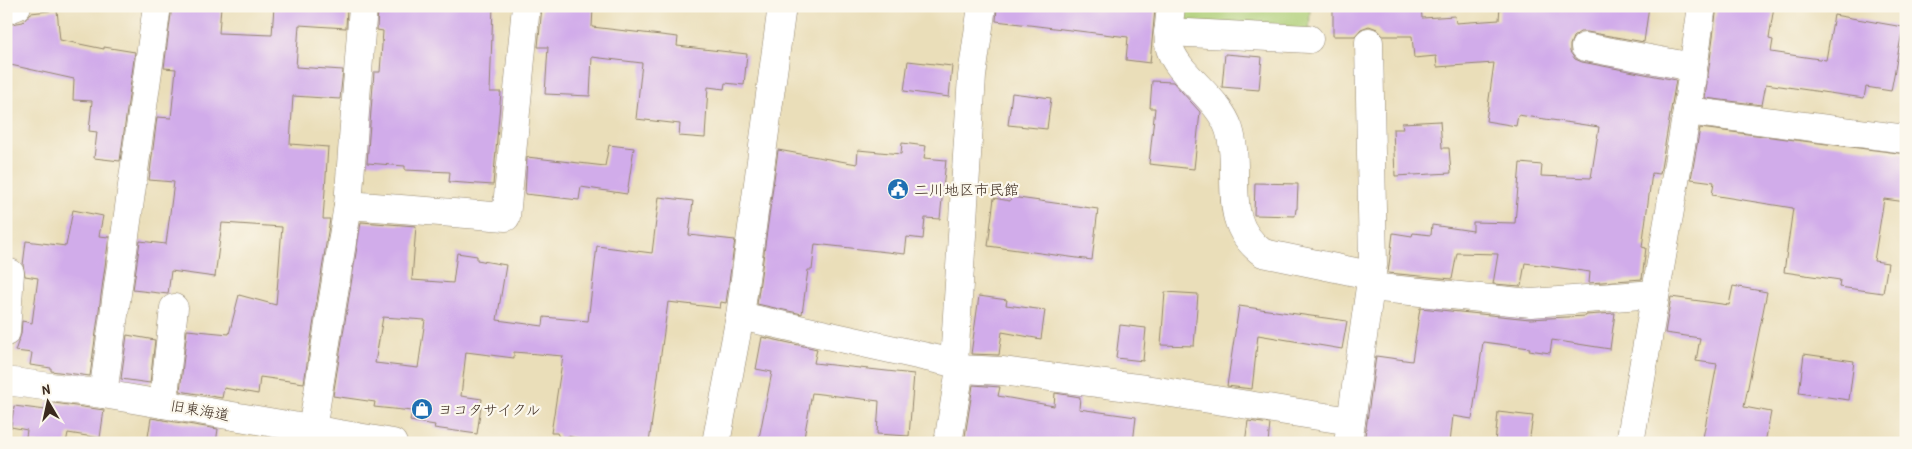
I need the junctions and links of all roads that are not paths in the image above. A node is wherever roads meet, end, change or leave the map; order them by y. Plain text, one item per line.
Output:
1 (17, 6) edge
2 (157, 6) edge
3 (363, 6) edge
4 (526, 6) edge
5 (782, 6) edge
6 (982, 6) edge
7 (1702, 6) edge
8 (6, 10) edge
9 (1170, 19) edge
10 (1309, 39) dead end
11 (1369, 42) dead end
12 (1585, 47) dead end
13 (1693, 66) junction
14 (1687, 111) junction
15 (1906, 139) edge
16 (348, 204) junction
17 (10, 273) dead end
18 (1371, 280) junction
19 (1655, 294) junction
20 (174, 308) dead end
21 (740, 316) junction
22 (6, 332) edge
23 (957, 366) junction
24 (6, 381) edge
25 (103, 394) junction
26 (163, 404) junction
27 (312, 430) junction
28 (1350, 432) edge
29 (393, 443) edge
30 (716, 443) edge
31 (948, 443) edge
32 (1630, 443) edge

1 - 8 street
2 - 25 street
3 - 16 street
4 - 16 street
5 - 21 street
6 - 23 street
7 - 13 street
9 - 10 street
9 - 18 street
11 - 18 street
12 - 13 street
13 - 14 street
14 - 15 street
14 - 19 street
16 - 27 street
17 - 22 street
18 - 19 street
18 - 28 street
19 - 32 street
20 - 26 street
21 - 23 street
21 - 30 street
23 - 28 street
23 - 31 street
24 - 25 street, 旧東海道
25 - 26 street, 旧東海道
26 - 27 street, 旧東海道
27 - 29 street, 旧東海道

